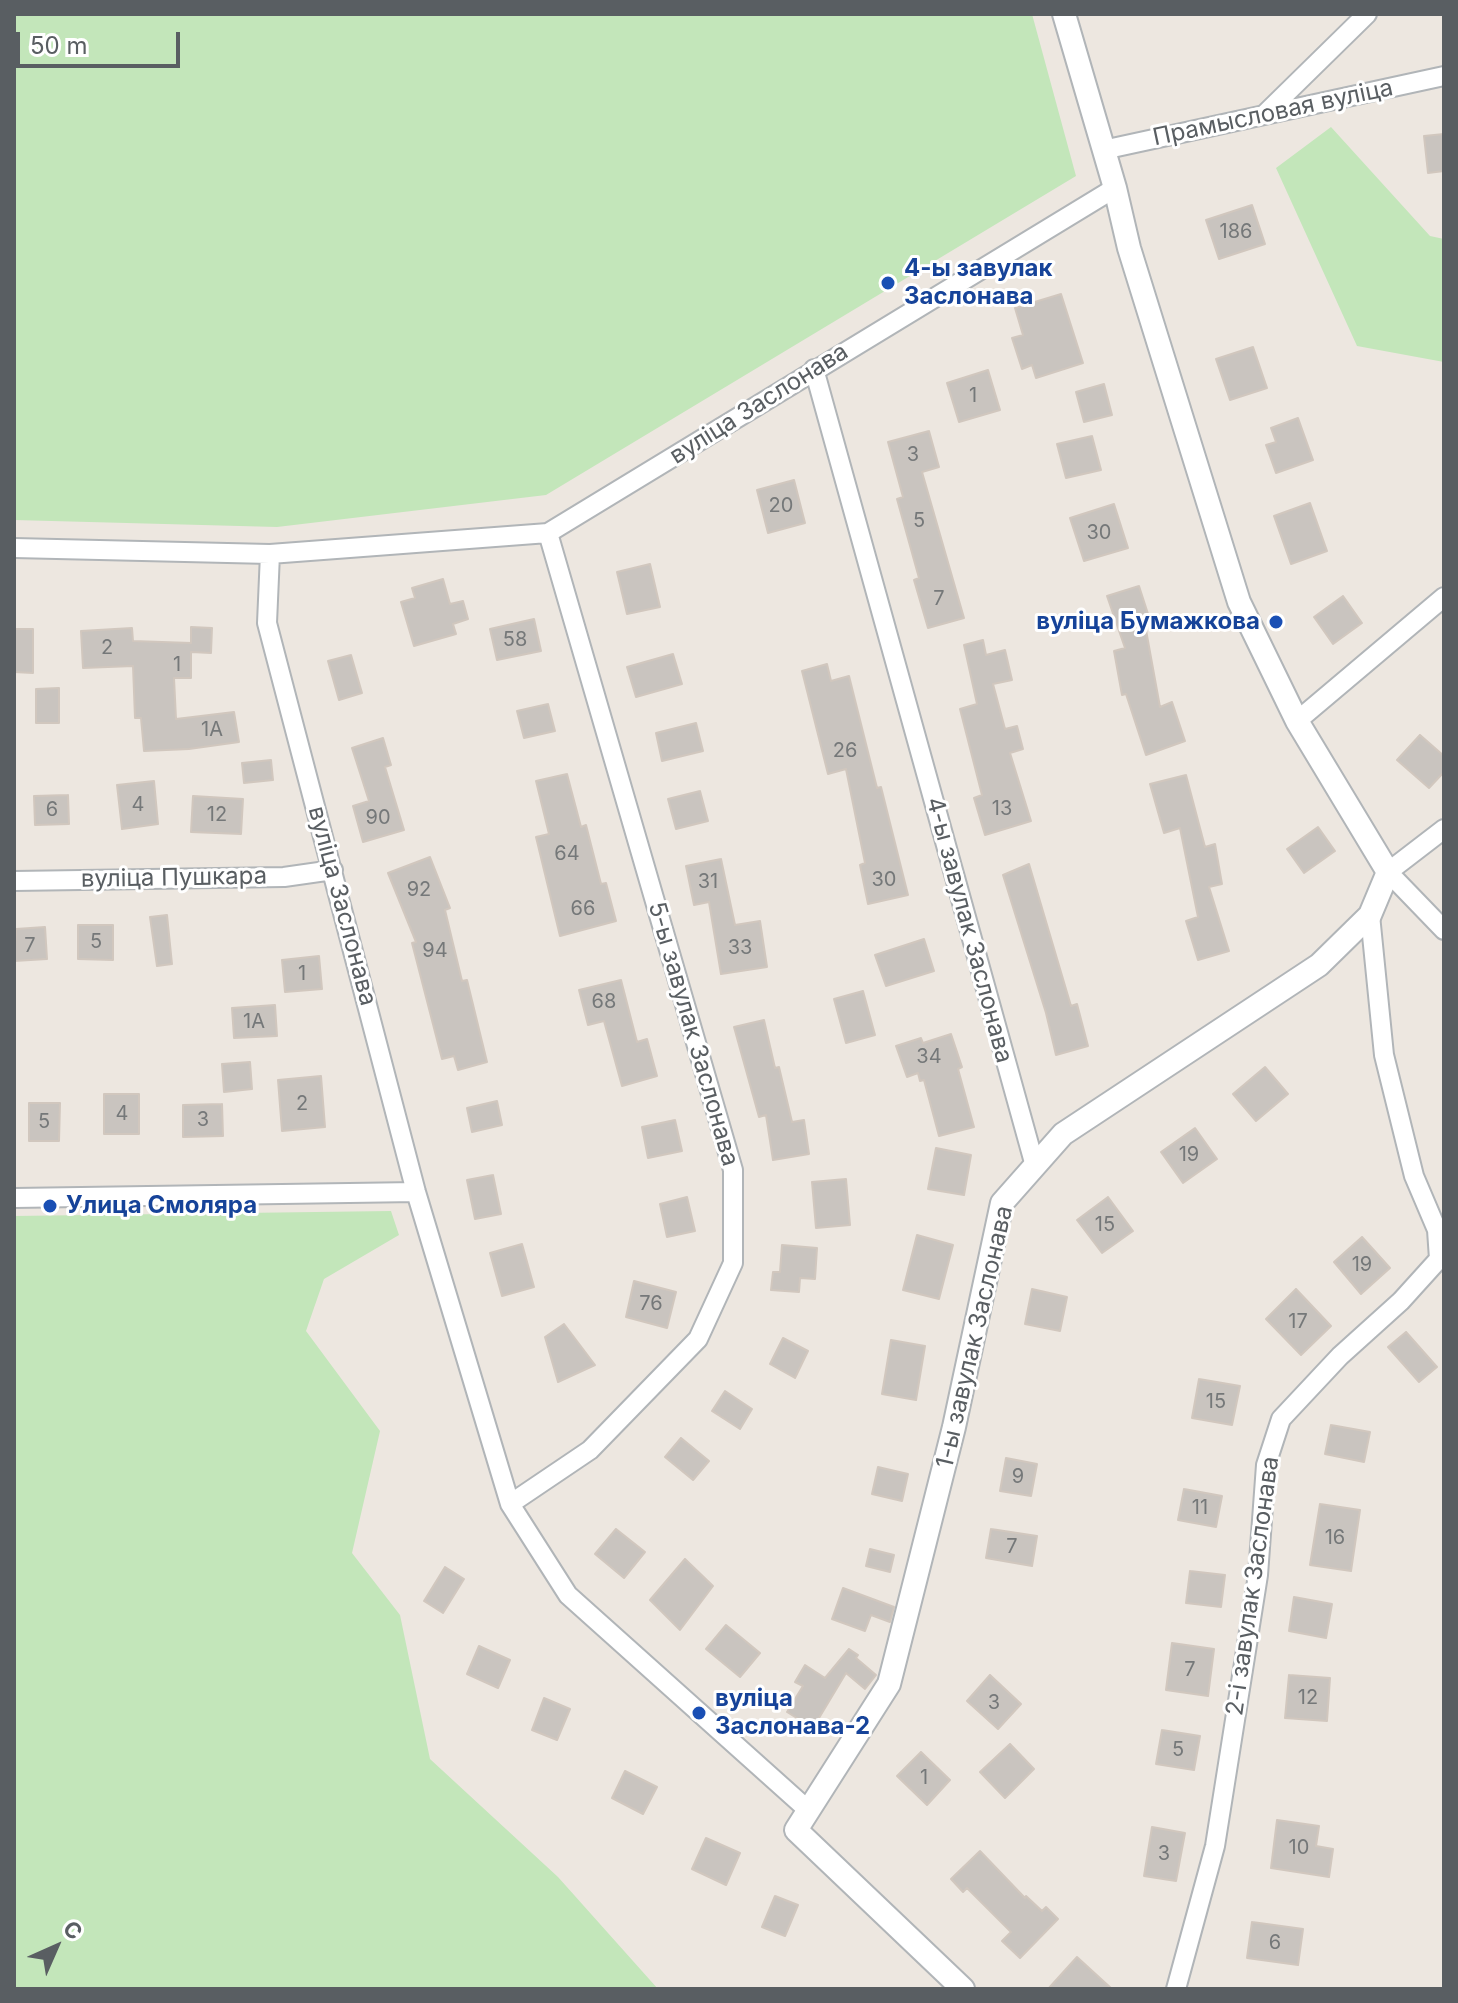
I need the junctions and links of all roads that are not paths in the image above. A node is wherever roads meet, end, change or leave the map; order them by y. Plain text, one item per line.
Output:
1 (1064, 14) edge
2 (1367, 14) edge
3 (1444, 76) edge
4 (1265, 114) junction
5 (1103, 150) junction
6 (1115, 188) junction
7 (814, 369) junction
8 (548, 533) junction
9 (14, 548) edge
10 (270, 554) junction
11 (1444, 597) edge
12 (1297, 721) junction
13 (1444, 829) edge
14 (333, 870) junction
15 (1388, 872) junction
16 (14, 881) edge
17 (1370, 915) junction
18 (1444, 930) edge
19 (1035, 1166) junction
20 (416, 1192) junction
21 (14, 1198) edge
22 (510, 1504) junction
23 (808, 1810) junction
24 (963, 1989) edge
25 (1176, 1989) edge

1 - 5 street
2 - 4 street
3 - 4 street, Прамысловая вуліца
4 - 5 street, Прамысловая вуліца
5 - 6 street
6 - 7 street, вуліца Заслонава
6 - 12 street
7 - 8 street, вуліца Заслонава
7 - 19 street, 4-ы завулак Заслонава
8 - 10 street, вуліца Заслонава
8 - 22 street, 5-ы завулак Заслонава
9 - 10 street
10 - 14 street, вуліца Заслонава
11 - 12 street
12 - 15 street
13 - 15 street
14 - 16 street, вуліца Пушкара
14 - 20 street, вуліца Заслонава
15 - 17 street, 1-ы завулак Заслонава
15 - 18 street
17 - 19 street, 1-ы завулак Заслонава
17 - 25 street, 2-і завулак Заслонава
19 - 23 street, 1-ы завулак Заслонава
20 - 21 street
20 - 22 street, вуліца Заслонава
22 - 23 street, вуліца Заслонава
23 - 24 street

